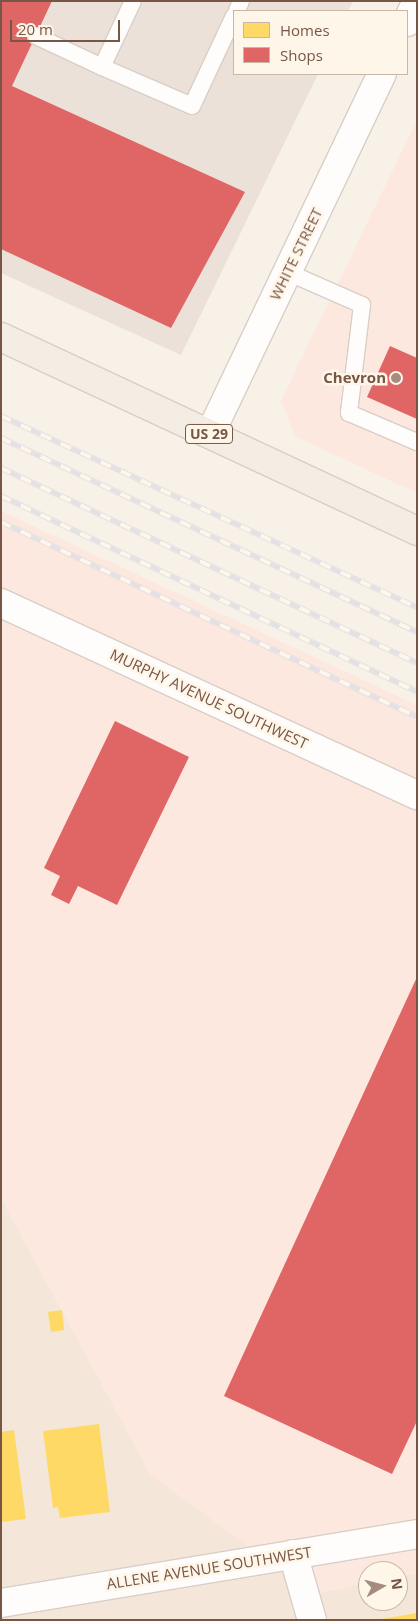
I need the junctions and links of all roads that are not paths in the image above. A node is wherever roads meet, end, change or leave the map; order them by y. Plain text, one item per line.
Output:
1 (133, 1) edge
2 (417, 1) edge
3 (233, 18) edge
4 (408, 20) edge
5 (36, 36) dead end
6 (102, 67) junction
7 (382, 75) edge
8 (287, 272) junction
9 (1, 337) edge
10 (210, 434) junction
11 (417, 442) edge
12 (417, 531) edge
13 (1, 603) edge
14 (417, 795) edge
15 (417, 1534) edge
16 (293, 1554) junction
17 (1, 1603) edge
18 (312, 1620) edge

1 - 6 lane
2 - 4 street
3 - 6 lane
5 - 6 lane
7 - 8 street, WHITE STREET
8 - 10 street, WHITE STREET
8 - 11 lane
9 - 10 main road, US 29
10 - 12 main road, US 29
13 - 14 street, MURPHY AVENUE SOUTHWEST
15 - 16 street, ALLENE AVENUE SOUTHWEST
16 - 17 street, ALLENE AVENUE SOUTHWEST
16 - 18 street

